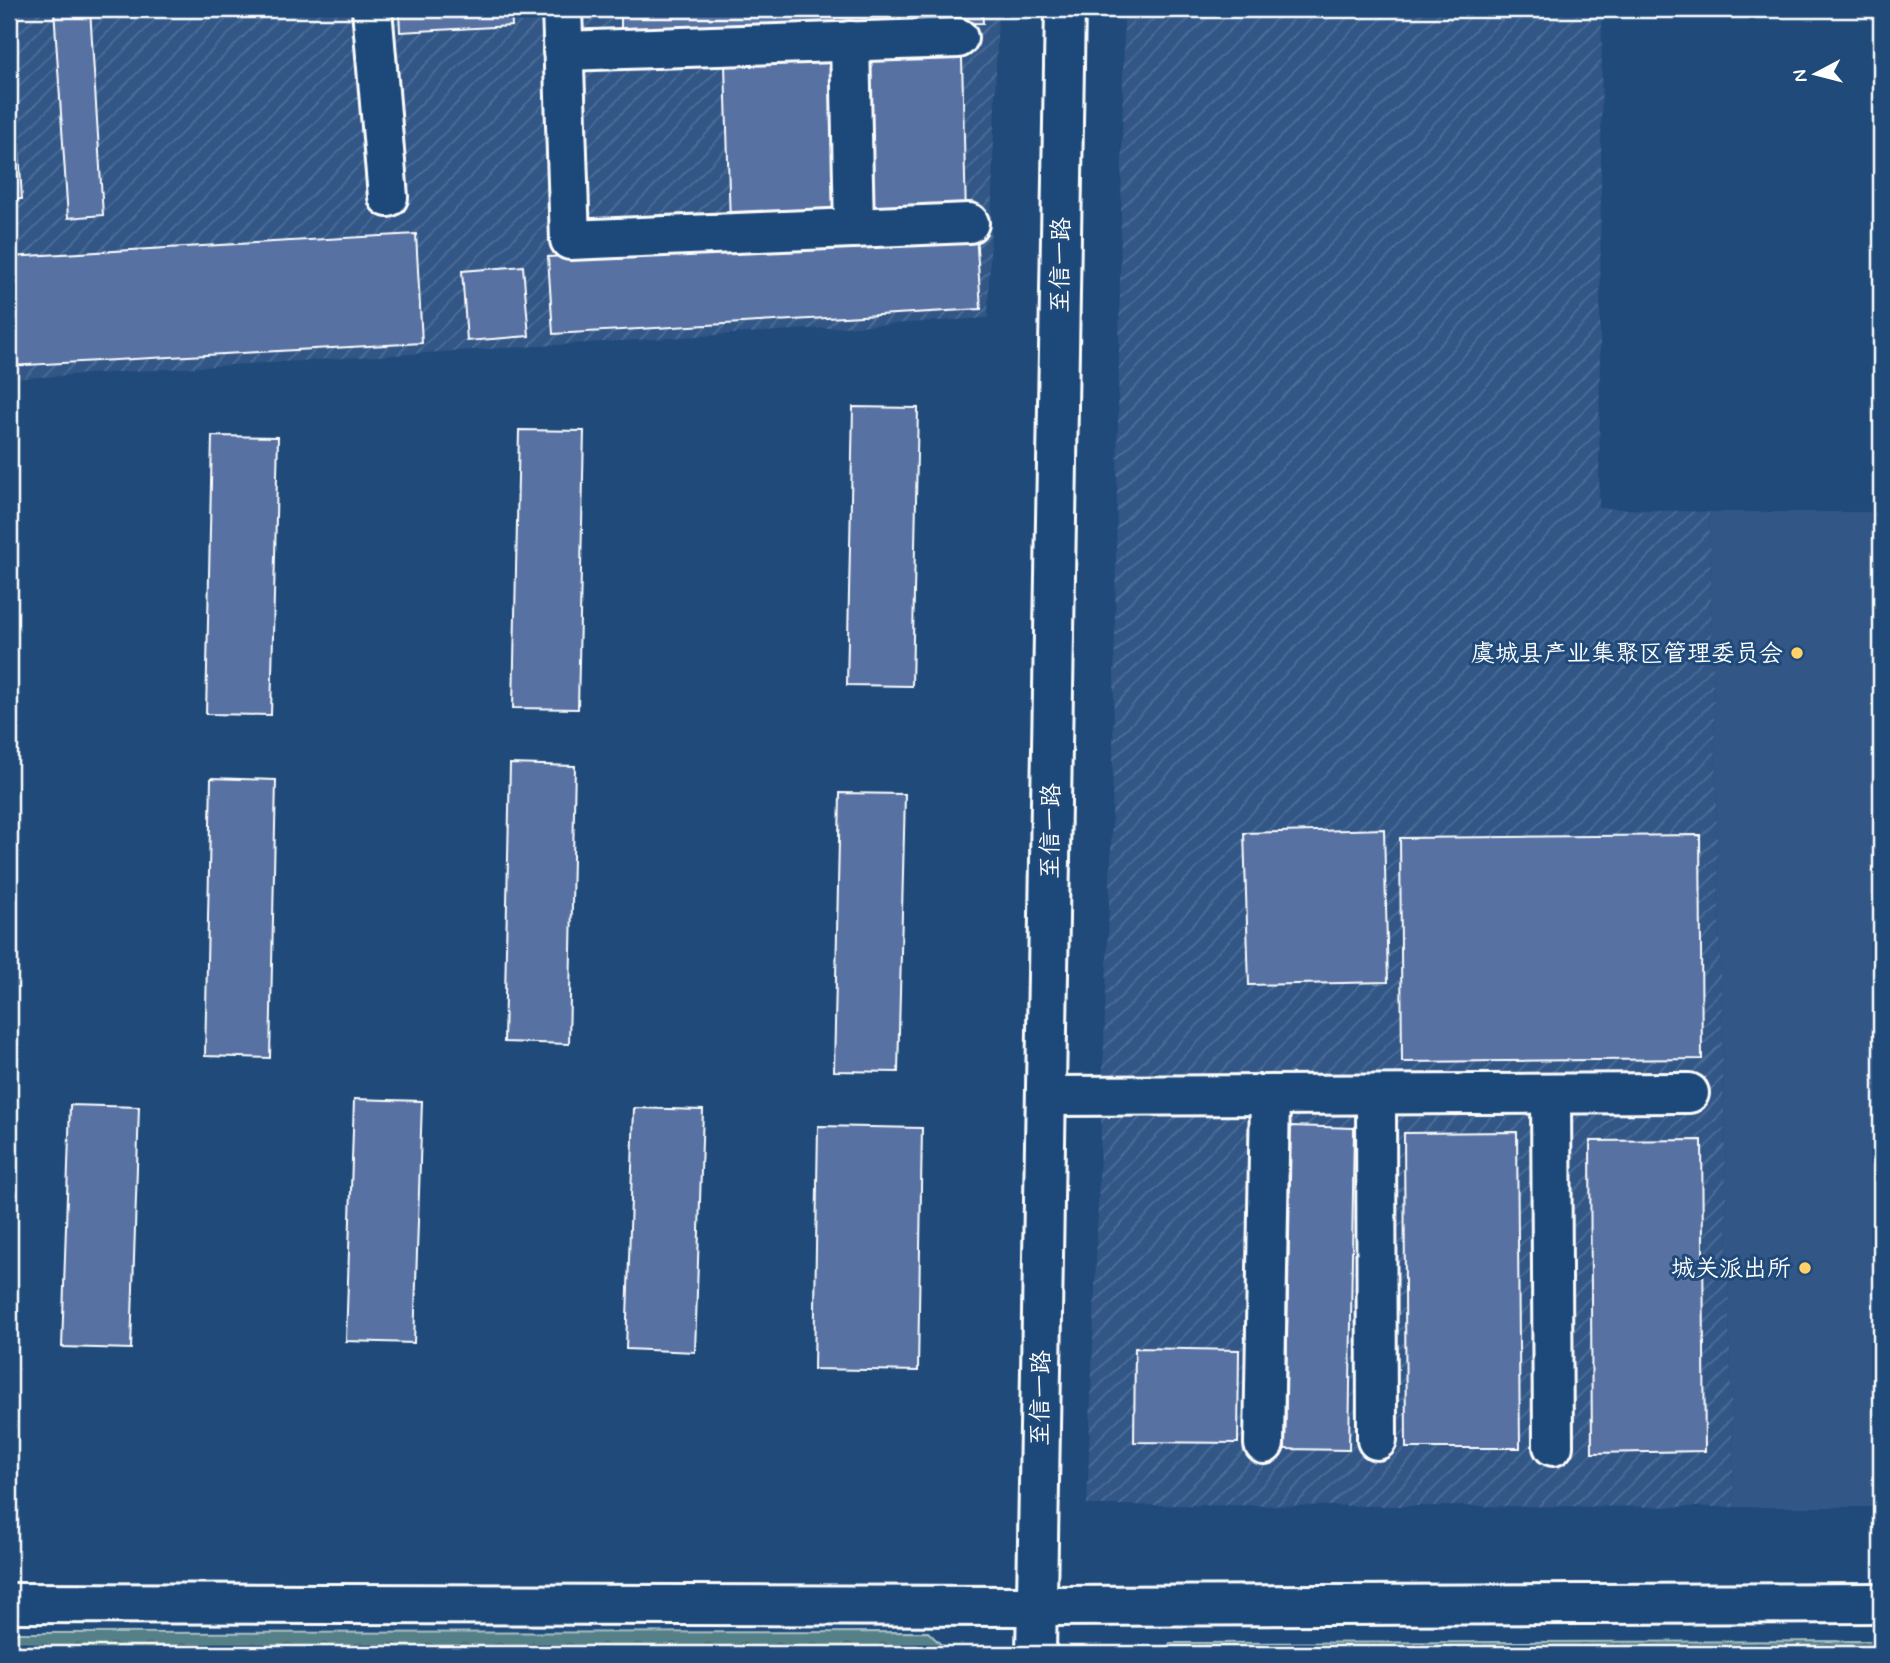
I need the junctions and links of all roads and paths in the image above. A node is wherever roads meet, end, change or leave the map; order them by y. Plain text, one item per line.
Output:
1 (372, 9) edge
2 (562, 9) edge
3 (1065, 9) edge
4 (958, 38) dead end
5 (850, 41) junction
6 (563, 51) junction
7 (387, 197) dead end
8 (970, 223) dead end
9 (854, 228) junction
10 (1689, 1093) dead end
11 (1551, 1094) junction
12 (1270, 1095) junction
13 (1376, 1095) junction
14 (1045, 1096) junction
15 (1377, 1440) dead end
16 (1264, 1444) dead end
17 (1553, 1446) dead end
18 (9, 1603) edge
19 (1881, 1603) edge
20 (1037, 1606) junction
21 (1036, 1654) edge

1 - 7 street
2 - 6 street
3 - 14 street, 至信一路
4 - 5 street
5 - 6 street
5 - 9 street
6 - 9 street
8 - 9 street
10 - 11 street
11 - 13 street
11 - 17 street
12 - 13 street
12 - 14 street
12 - 16 street
13 - 15 street
14 - 20 street, 至信一路
18 - 20 street
19 - 20 street
20 - 21 street, 至信一路

